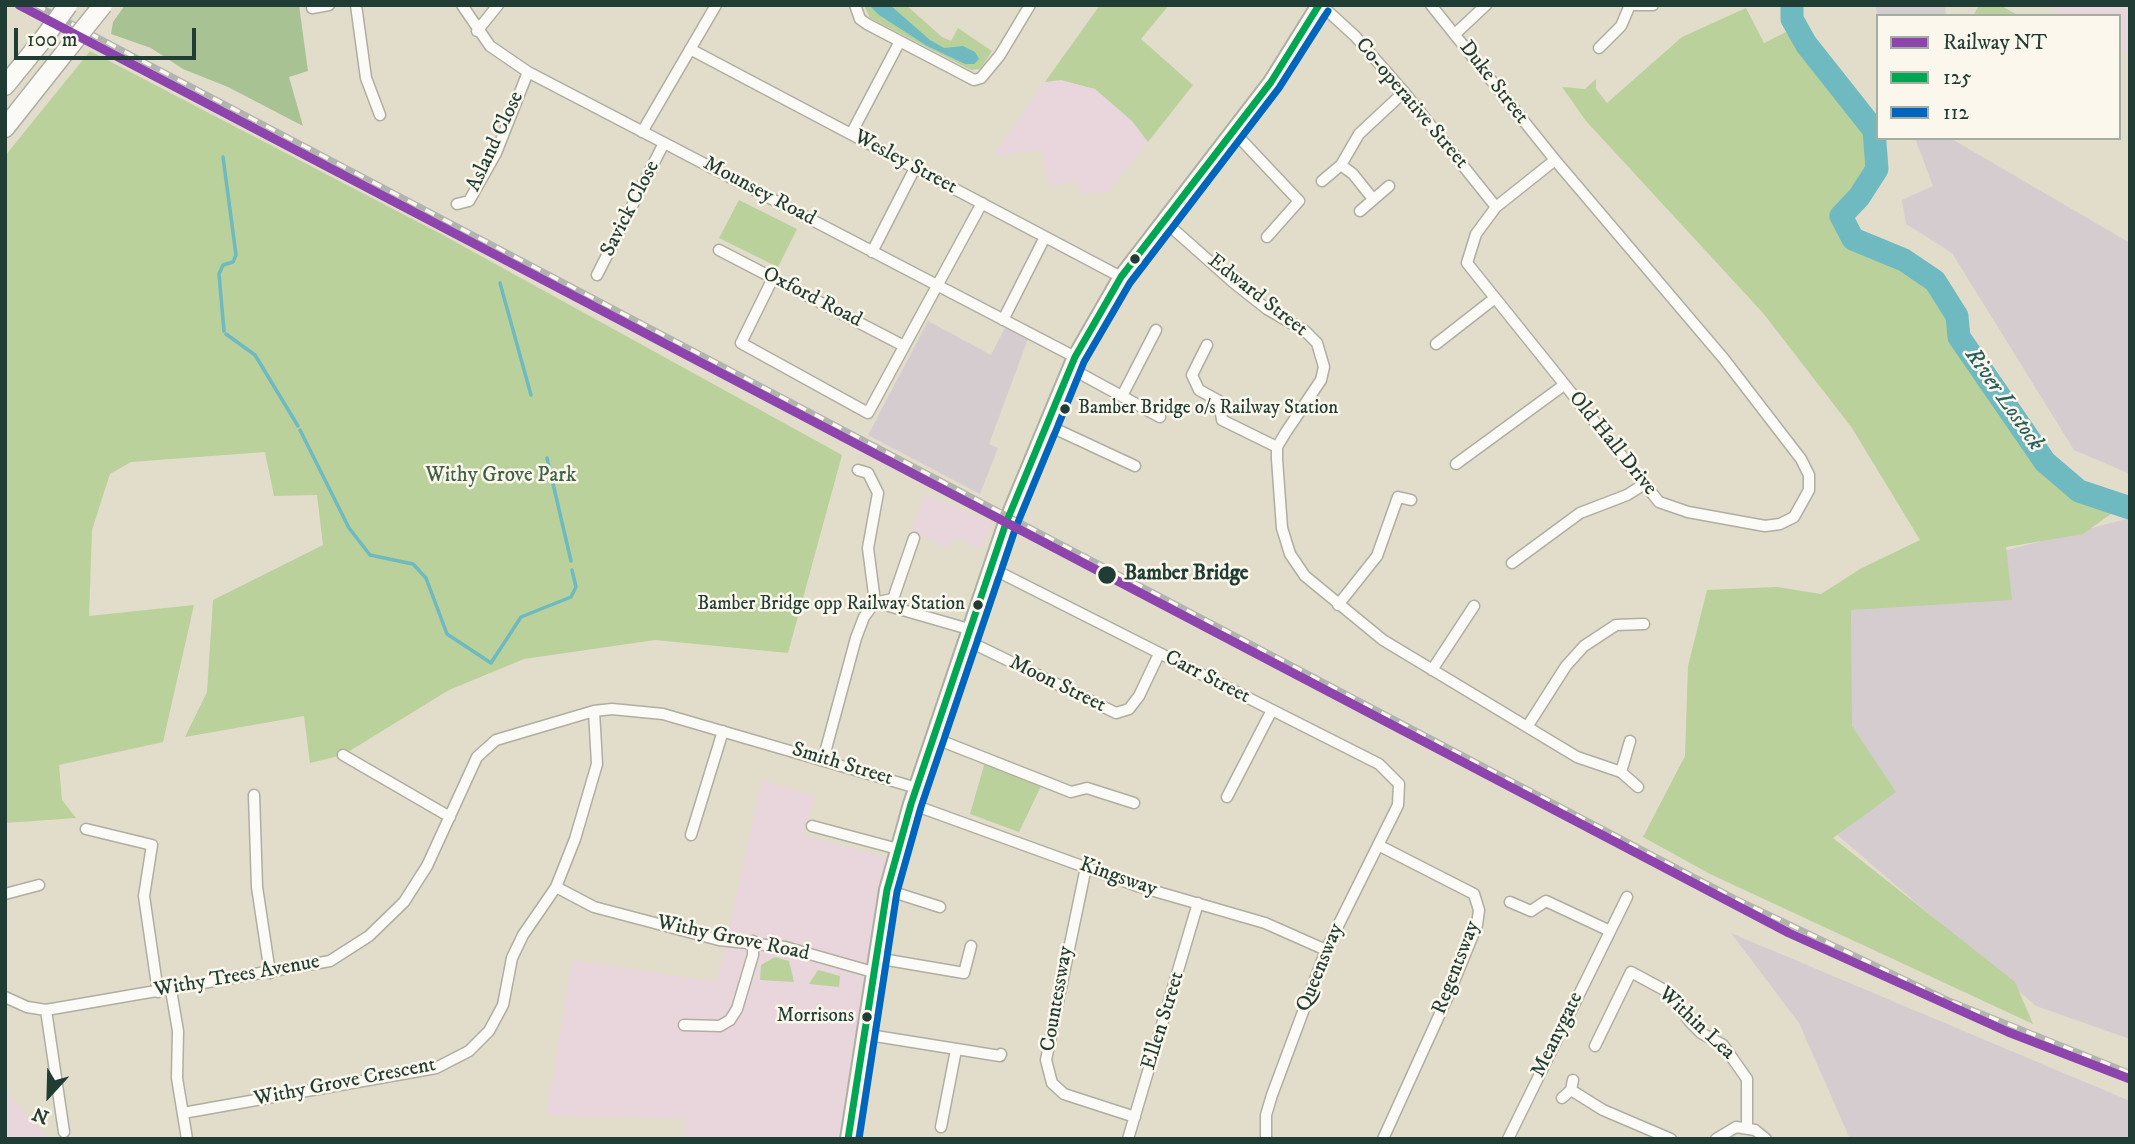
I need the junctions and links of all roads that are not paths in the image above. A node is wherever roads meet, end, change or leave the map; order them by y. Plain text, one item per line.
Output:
1 (68, 5) edge
2 (103, 5) edge
3 (329, 5) edge
4 (356, 5) edge
5 (462, 5) edge
6 (498, 5) edge
7 (716, 5) edge
8 (855, 5) edge
9 (1030, 5) edge
10 (1320, 5) edge
11 (1431, 5) edge
12 (1486, 5) edge
13 (1631, 5) edge
14 (1653, 5) edge
15 (312, 8) dead end
16 (477, 31) junction
17 (1455, 34) junction
18 (899, 43) junction
19 (1599, 48) dead end
20 (690, 49) junction
21 (528, 72) junction
22 (5, 86) edge
23 (1404, 92) junction
24 (380, 115) dead end
25 (5, 128) edge
26 (1233, 131) junction
27 (642, 132) junction
28 (851, 134) junction
29 (664, 143) junction
30 (1555, 160) junction
31 (1341, 165) junction
32 (915, 168) junction
33 (1322, 181) dead end
34 (1389, 186) dead end
35 (1373, 199) junction
36 (982, 203) junction
37 (457, 204) dead end
38 (1496, 207) junction
39 (1360, 211) dead end
40 (1163, 219) junction
41 (1045, 237) junction
42 (1266, 237) dead end
43 (719, 250) dead end
44 (872, 252) junction
45 (597, 275) dead end
46 (1121, 277) junction
47 (773, 278) junction
48 (938, 286) junction
49 (1495, 298) junction
50 (1003, 320) junction
51 (1156, 330) dead end
52 (1436, 344) dead end
53 (1207, 345) dead end
54 (904, 346) junction
55 (1072, 363) junction
56 (1564, 385) junction
57 (1122, 396) junction
58 (1160, 417) dead end
59 (1047, 425) junction
60 (1278, 447) junction
61 (1456, 464) dead end
62 (1135, 466) dead end
63 (858, 470) dead end
64 (1643, 485) junction
65 (1411, 500) dead end
66 (914, 538) dead end
67 (1511, 564) dead end
68 (991, 568) junction
69 (874, 603) junction
70 (1338, 605) junction
71 (1474, 606) dead end
72 (1644, 624) dead end
73 (970, 636) junction
74 (1159, 654) junction
75 (1432, 670) junction
76 (1272, 710) junction
77 (594, 711) junction
78 (1527, 727) junction
79 (723, 731) junction
80 (934, 738) junction
81 (1630, 741) dead end
82 (767, 743) joint
83 (343, 755) dead end
84 (823, 760) junction
85 (1621, 772) junction
86 (1638, 787) dead end
87 (917, 788) junction
88 (254, 795) dead end
89 (1227, 797) dead end
90 (1134, 803) dead end
91 (911, 804) junction
92 (1398, 805) joint
93 (450, 817) junction
94 (812, 826) dead end
95 (86, 829) dead end
96 (691, 835) dead end
97 (1378, 845) junction
98 (898, 849) junction
99 (1086, 867) junction
100 (39, 885) dead end
101 (556, 887) junction
102 (887, 890) junction
103 (5, 894) edge
104 (1627, 898) dead end
105 (1510, 902) dead end
106 (1198, 903) junction
107 (940, 907) dead end
108 (1610, 931) junction
109 (753, 941) junction
110 (971, 946) dead end
111 (1326, 950) junction
112 (874, 965) junction
113 (270, 973) junction
114 (171, 990) junction
115 (158, 992) junction
116 (5, 997) edge
117 (46, 1010) junction
118 (684, 1025) dead end
119 (863, 1034) junction
120 (1595, 1046) dead end
121 (956, 1050) junction
122 (1001, 1054) dead end
123 (1562, 1098) dead end
124 (183, 1113) junction
125 (1135, 1117) junction
126 (942, 1127) dead end
127 (1747, 1127) junction
128 (64, 1132) dead end
129 (187, 1139) edge
130 (848, 1139) edge
131 (1128, 1139) edge
132 (1266, 1139) edge
133 (1383, 1139) edge
134 (1508, 1139) edge
135 (1671, 1139) edge
136 (1716, 1139) edge
137 (1766, 1139) edge

1 - 22 highway, bridge
2 - 25 highway, bridge
3 - 15 street
4 - 24 street
5 - 16 street, Mounsey Road
6 - 16 street
7 - 20 street
8 - 18 street
9 - 18 street
10 - 23 street, Co-operative Street
10 - 26 main road
11 - 17 street, Duke Street
12 - 17 street
13 - 14 street
13 - 19 street
16 - 21 street, Mounsey Road
17 - 30 street, Duke Street
18 - 28 street
20 - 27 street
20 - 28 street, Wesley Street
21 - 27 street, Mounsey Road
21 - 37 street, Asland Close
23 - 31 street
23 - 38 street, Co-operative Street
26 - 40 main road
26 - 42 street
27 - 29 street, Mounsey Road
28 - 32 street, Wesley Street
29 - 44 street, Mounsey Road
29 - 45 street, Savick Close
30 - 38 street, Old Hall Drive
30 - 64 street, Old Hall Drive
31 - 33 street
31 - 35 street
32 - 36 street, Wesley Street
32 - 44 street
34 - 35 street
35 - 39 street
36 - 41 street, Wesley Street
36 - 48 street
38 - 49 street, Old Hall Drive
40 - 46 main road
40 - 60 street, Edward Street
41 - 46 street, Wesley Street
41 - 50 street
43 - 47 street, Oxford Road
44 - 48 street, Mounsey Road
46 - 55 main road
47 - 54 street, Oxford Road
47 - 54 street
48 - 50 street, Mounsey Road
48 - 54 street
49 - 52 street
49 - 56 street, Old Hall Drive
50 - 55 street, Mounsey Road
51 - 57 street
53 - 60 street
55 - 57 street, Mounsey Road
55 - 59 main road
56 - 61 street
56 - 64 street, Old Hall Drive
57 - 58 street, Mounsey Road
59 - 62 street
59 - 68 main road
60 - 70 street
63 - 69 street
64 - 67 street
65 - 70 street
66 - 69 street
68 - 73 main road
68 - 74 street, Carr Street
69 - 73 street
69 - 84 street
70 - 75 street
71 - 75 street
72 - 78 street
73 - 74 street, Moon Street
73 - 80 main road
74 - 76 street, Carr Street
75 - 78 street
76 - 89 street
76 - 92 street, Carr Street
77 - 79 street, Withy Trees Avenue
77 - 93 street, Withy Trees Avenue
77 - 101 street, Withy Grove Crescent
78 - 85 street
79 - 82 street, Withy Trees Avenue
79 - 96 street
80 - 87 main road
80 - 90 street
81 - 85 street
82 - 84 street, Smith Street
83 - 93 street
84 - 87 street, Smith Street
85 - 86 street
87 - 91 main road
88 - 113 street
91 - 98 main road
91 - 99 street, Kingsway
92 - 97 street, Queensway
93 - 113 street, Withy Trees Avenue
94 - 98 street
95 - 115 street
97 - 111 street, Queensway
97 - 133 street, Regentsway
98 - 102 main road
99 - 106 street, Kingsway
99 - 125 street, Countessway
100 - 103 street
101 - 109 street, Withy Grove Road
101 - 124 street, Withy Grove Crescent
102 - 107 street
102 - 112 main road
104 - 108 street, Meanygate
105 - 108 street
106 - 111 street, Kingsway
106 - 125 street, Ellen Street
108 - 134 street, Meanygate
109 - 112 street, Withy Grove Road
109 - 118 street
110 - 112 street, Withy Grove Road
111 - 132 street, Queensway
112 - 119 main road
113 - 114 street, Withy Trees Avenue
114 - 115 street, Withy Trees Avenue
114 - 124 street
115 - 117 street, Withy Trees Avenue
116 - 117 street, Withy Trees Avenue
117 - 128 street
119 - 121 street
119 - 130 main road
120 - 127 street, Within Lea
121 - 122 street
121 - 126 street
123 - 135 street
124 - 129 street
125 - 131 street, Ellen Street
127 - 136 street
127 - 137 street

